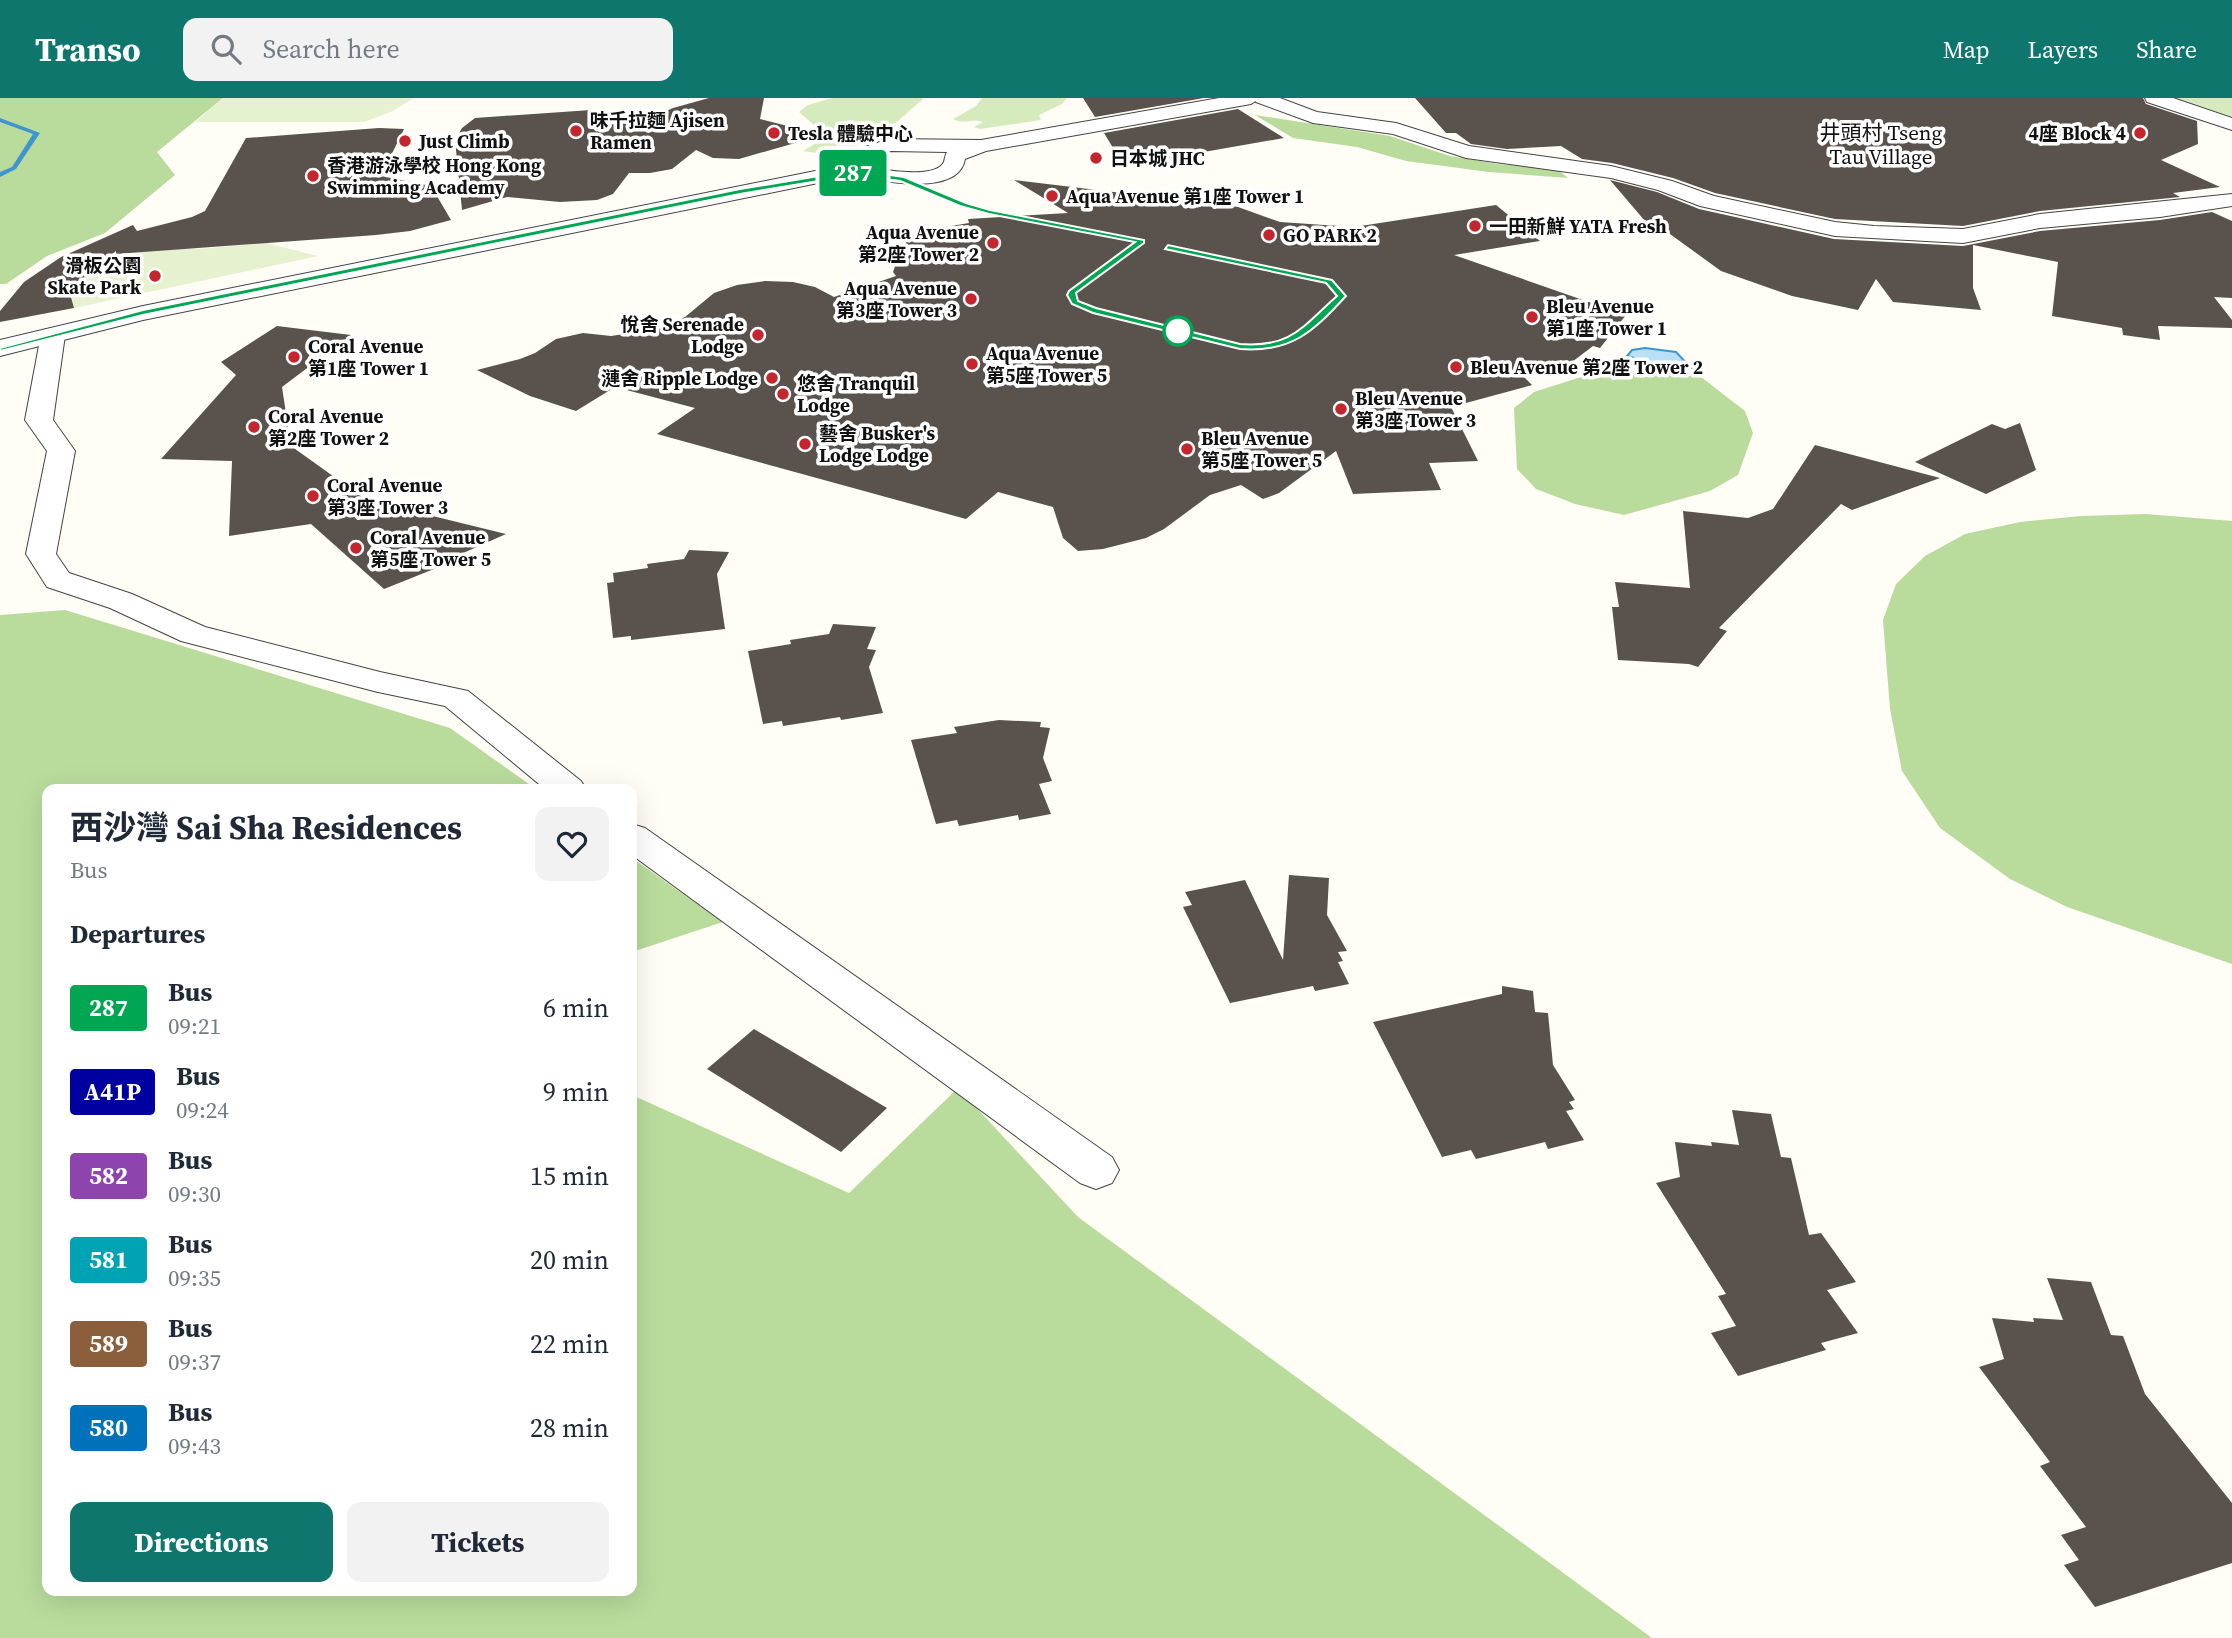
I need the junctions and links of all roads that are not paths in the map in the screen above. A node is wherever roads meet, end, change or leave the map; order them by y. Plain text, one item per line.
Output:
1 (1251, 98) edge
2 (1263, 98) edge
3 (2154, 98) edge
4 (1329, 101) dead end
5 (1290, 110) junction
6 (2232, 124) edge
7 (945, 151) junction
8 (864, 167) junction
9 (2232, 200) edge
10 (53, 335) junction
11 (0, 348) edge
12 (562, 784) edge
13 (637, 841) edge
14 (1096, 1170) dead end

1 - 7 street
2 - 5 street
3 - 6 street
4 - 5 street
5 - 9 street
7 - 8 street
7 - 8 street
8 - 10 street
10 - 11 street
10 - 12 street
13 - 14 street

